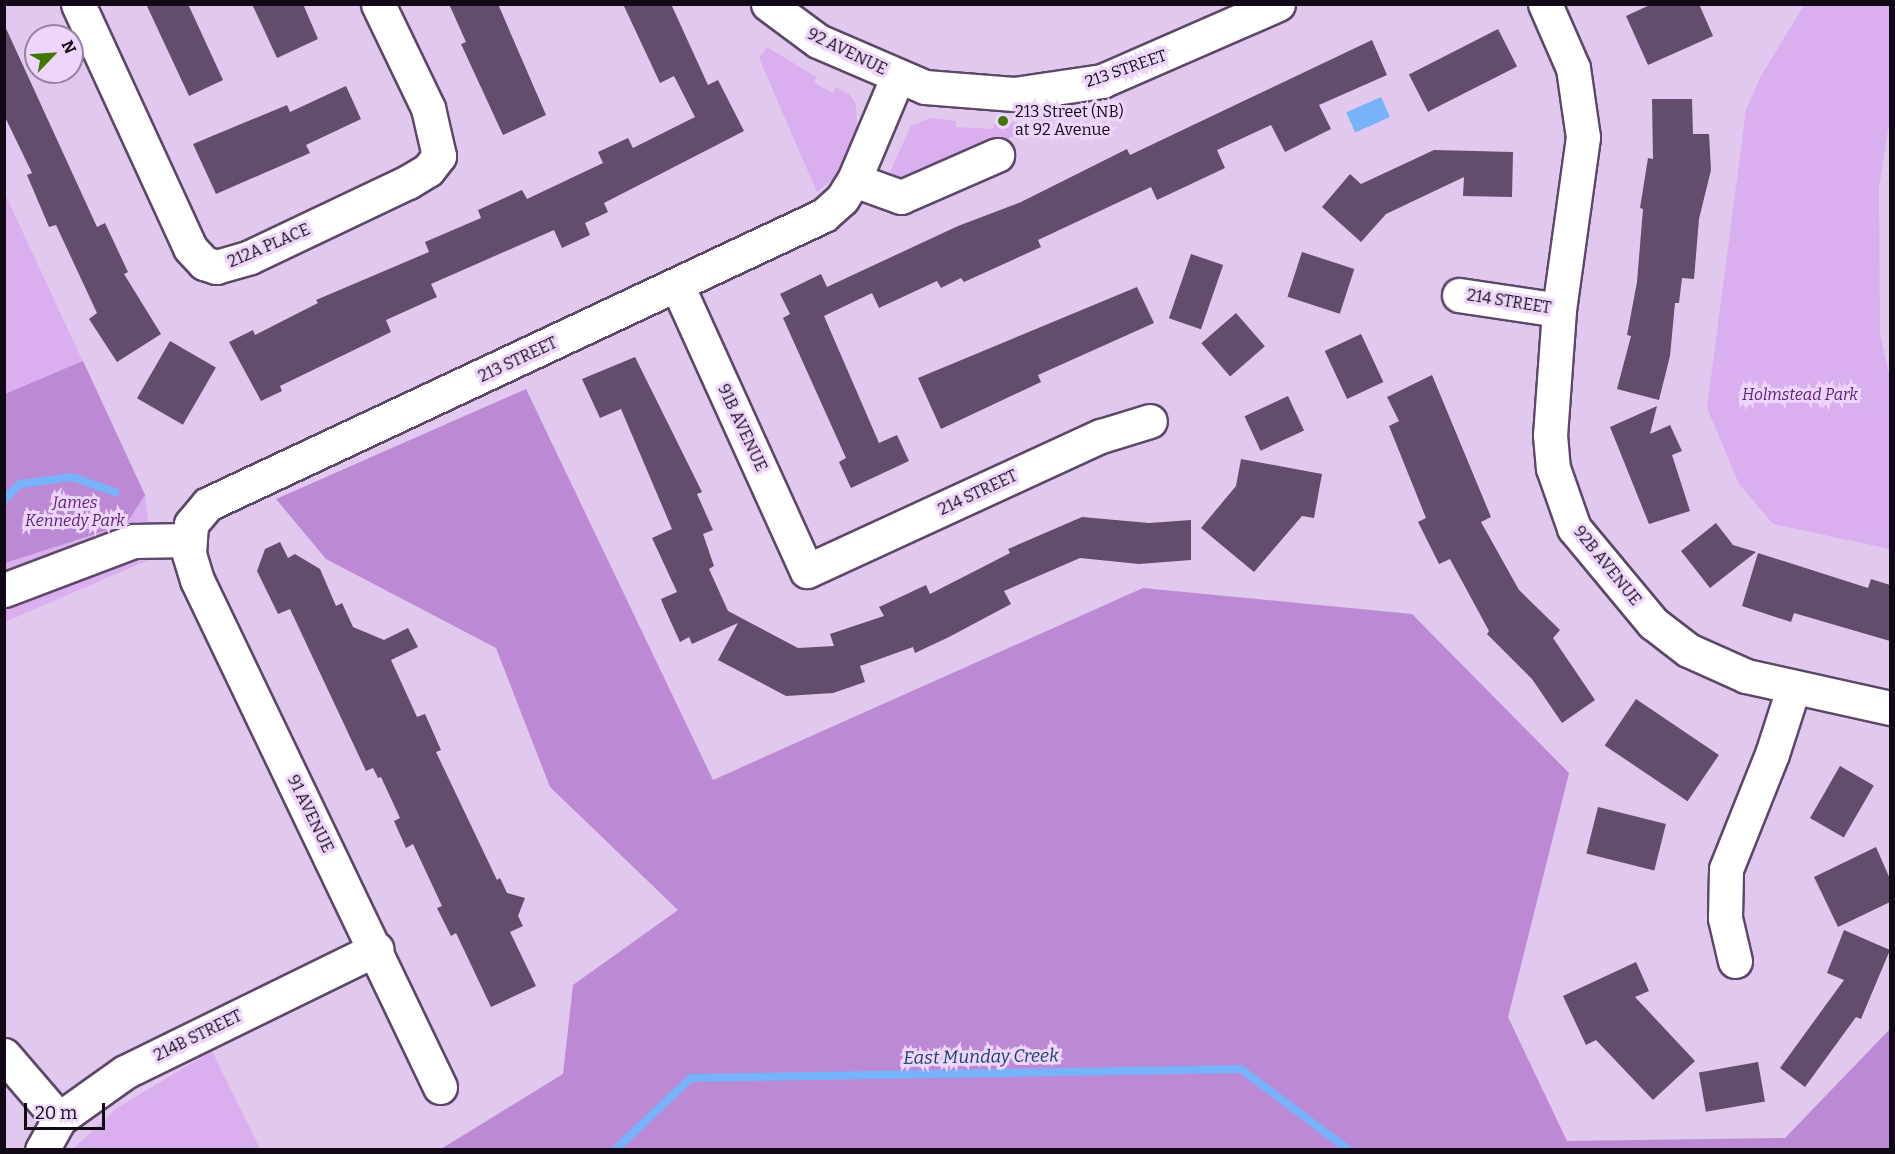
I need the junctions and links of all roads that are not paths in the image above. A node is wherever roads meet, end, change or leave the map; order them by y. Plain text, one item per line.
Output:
1 (78, 4) edge
2 (378, 4) edge
3 (768, 4) edge
4 (1278, 4) edge
5 (1545, 4) edge
6 (898, 76) junction
7 (997, 155) dead end
8 (854, 180) junction
9 (677, 285) junction
10 (1459, 295) dead end
11 (1559, 310) junction
12 (1150, 421) dead end
13 (188, 540) junction
14 (807, 571) joint
15 (4, 590) edge
16 (1792, 689) junction
17 (1890, 708) edge
18 (375, 949) junction
19 (1734, 961) dead end
20 (4, 1055) edge
21 (440, 1087) dead end
22 (59, 1119) junction
23 (42, 1149) edge

1 - 2 street, 212A PLACE
3 - 6 street, 92 AVENUE
4 - 6 street, 213 STREET
5 - 11 street, 92B AVENUE
6 - 8 street, 213 STREET
7 - 8 street
8 - 9 street, 213 STREET
9 - 13 street, 213 STREET
9 - 14 street, 91B AVENUE
10 - 11 street, 214 STREET
11 - 16 street, 92B AVENUE
12 - 14 street, 214 STREET
13 - 15 street
13 - 18 street, 91 AVENUE
16 - 17 street
16 - 19 street
18 - 21 street, 91 AVENUE
18 - 22 street, 214B STREET
20 - 22 street
22 - 23 street, 214B STREET

